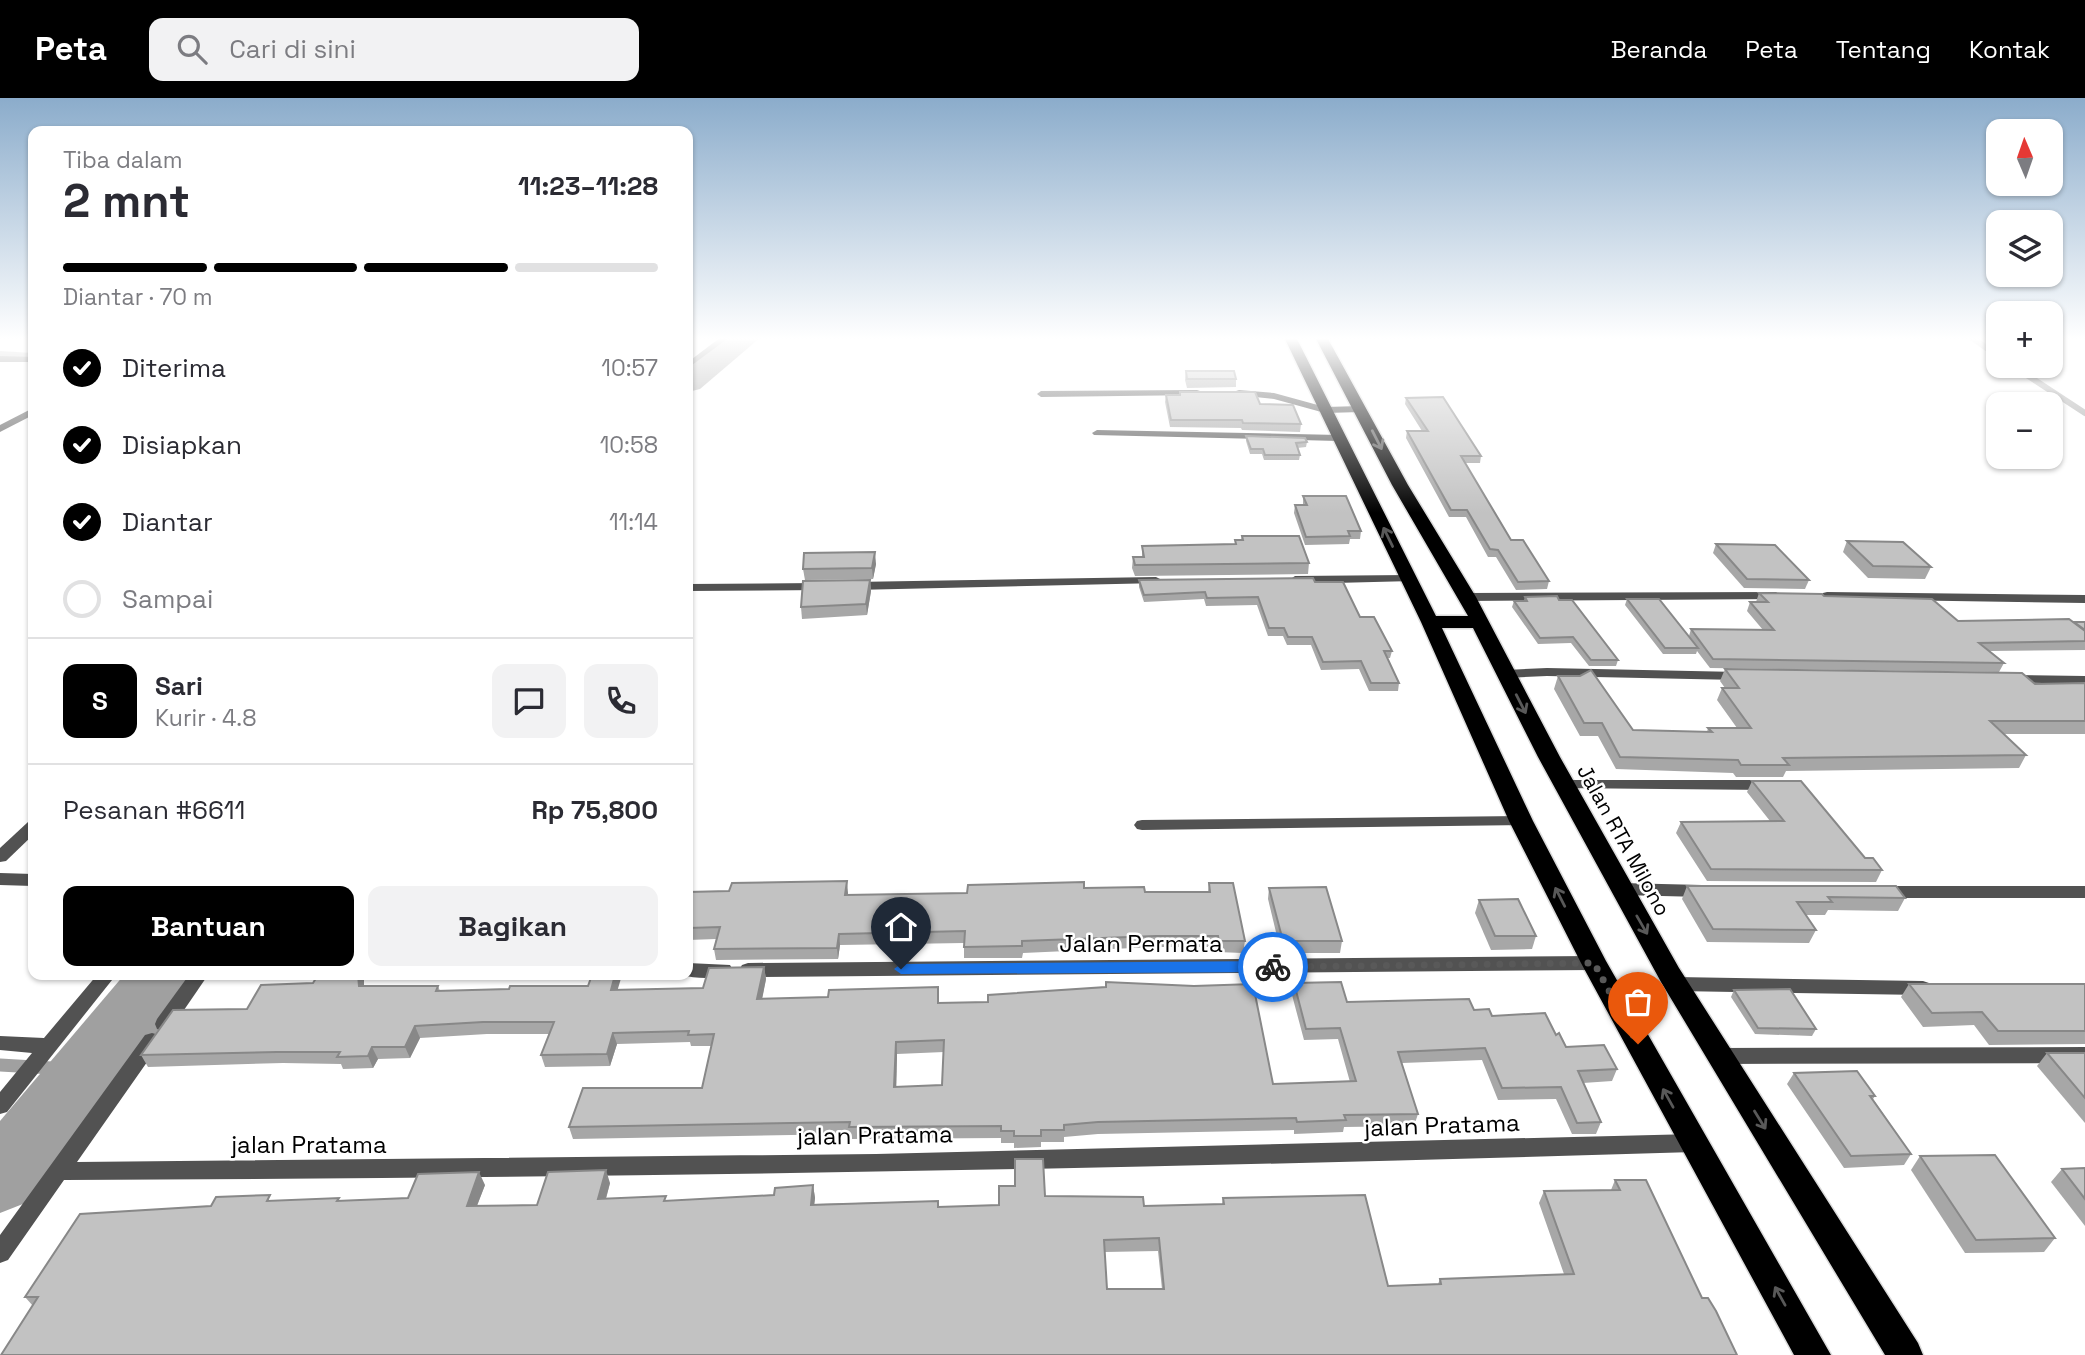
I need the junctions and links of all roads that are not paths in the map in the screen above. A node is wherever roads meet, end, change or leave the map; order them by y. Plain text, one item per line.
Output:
1 (1268, 396) edge
2 (1318, 396) edge
3 (1354, 396) edge
4 (1361, 409) junction
5 (1325, 410) junction
6 (28, 414) edge
7 (0, 429) edge
8 (1097, 433) dead end
9 (1339, 438) junction
10 (1409, 579) junction
11 (1288, 580) edge
12 (1167, 581) edge
13 (693, 588) edge
14 (1789, 596) edge
15 (1816, 596) edge
16 (1467, 597) junction
17 (2085, 599) edge
18 (1430, 622) junction
19 (1478, 622) junction
20 (1506, 674) junction
21 (1747, 676) edge
22 (2002, 679) edge
23 (2085, 680) edge
24 (1564, 785) junction
25 (1790, 785) edge
26 (1521, 821) junction
27 (1142, 825) dead end
28 (28, 831) edge
29 (0, 857) edge
30 (0, 879) edge
31 (28, 880) edge
32 (1621, 889) junction
33 (1722, 891) edge
34 (1870, 891) edge
35 (2085, 892) edge
36 (1594, 963) junction
37 (693, 970) edge
38 (103, 980) edge
39 (195, 980) edge
40 (1676, 984) junction
41 (1938, 988) edge
42 (0, 1043) edge
43 (47, 1046) junction
44 (2085, 1055) edge
45 (1721, 1056) junction
46 (0, 1106) edge
47 (1694, 1143) junction
48 (58, 1171) junction
49 (0, 1253) edge
50 (1814, 1355) edge
51 (1905, 1355) edge

1 - 5 street
2 - 5 highway
3 - 4 highway, Jalan RTA Milono
4 - 5 street
4 -> 16 highway, Jalan RTA Milono
5 - 9 highway
6 - 7 street
8 - 9 street
10 -> 9 highway
10 - 11 street
10 - 18 highway
12 - 13 street
14 - 16 street
15 - 17 street
16 - 19 highway, Jalan RTA Milono
18 - 19 highway
18 - 26 highway
19 - 20 highway, Jalan RTA Milono
20 - 21 street
20 -> 24 highway, Jalan RTA Milono
22 - 23 street
24 - 25 street
24 - 32 highway, Jalan RTA Milono
26 - 27 street
36 -> 26 highway
28 - 29 street
30 - 31 street
32 - 33 street
32 -> 40 highway, Jalan RTA Milono
34 - 35 street
36 - 37 street, Jalan Permata
47 -> 36 highway
38 - 43 street
39 - 48 street
40 - 41 street
40 - 45 highway, Jalan RTA Milono
42 - 43 street
43 - 46 street
44 - 45 street
45 -> 51 highway, Jalan RTA Milono
47 - 48 street, jalan Pratama
50 -> 47 highway
48 - 49 street

